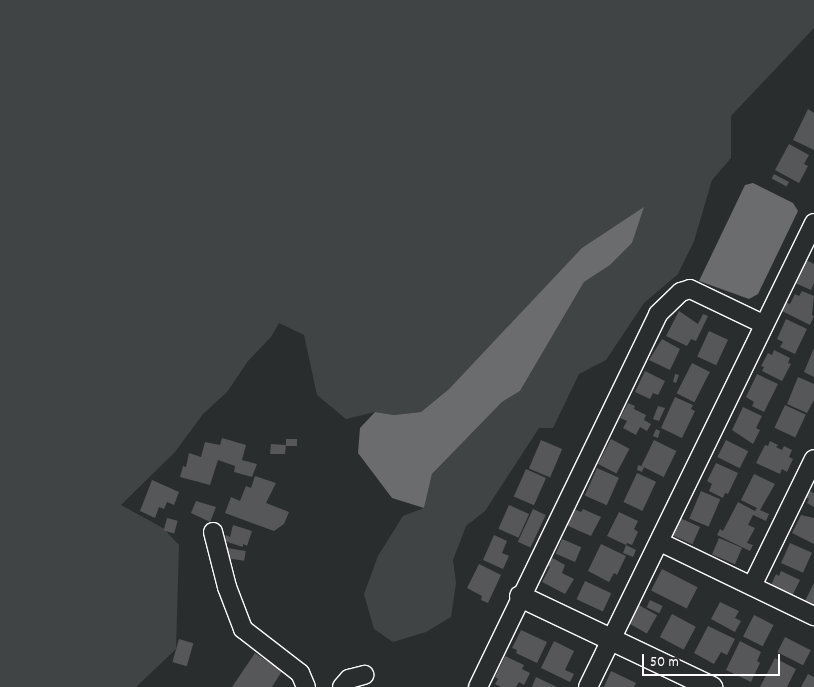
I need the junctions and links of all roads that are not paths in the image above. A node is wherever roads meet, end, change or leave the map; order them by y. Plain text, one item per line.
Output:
1 (812, 232) edge
2 (763, 324) junction
3 (814, 459) edge
4 (213, 532) dead end
5 (660, 542) junction
6 (752, 586) junction
7 (520, 596) junction
8 (814, 616) edge
9 (611, 639) junction
10 (364, 675) dead end
11 (306, 687) edge
12 (342, 687) edge
13 (478, 687) edge
14 (588, 687) edge
15 (711, 687) edge

1 - 2 street
2 - 5 street
2 - 7 street
3 - 6 street
4 - 11 street
5 - 6 street
5 - 9 street
6 - 8 street
7 - 9 street
7 - 13 street
9 - 14 street
9 - 15 street
10 - 12 street

